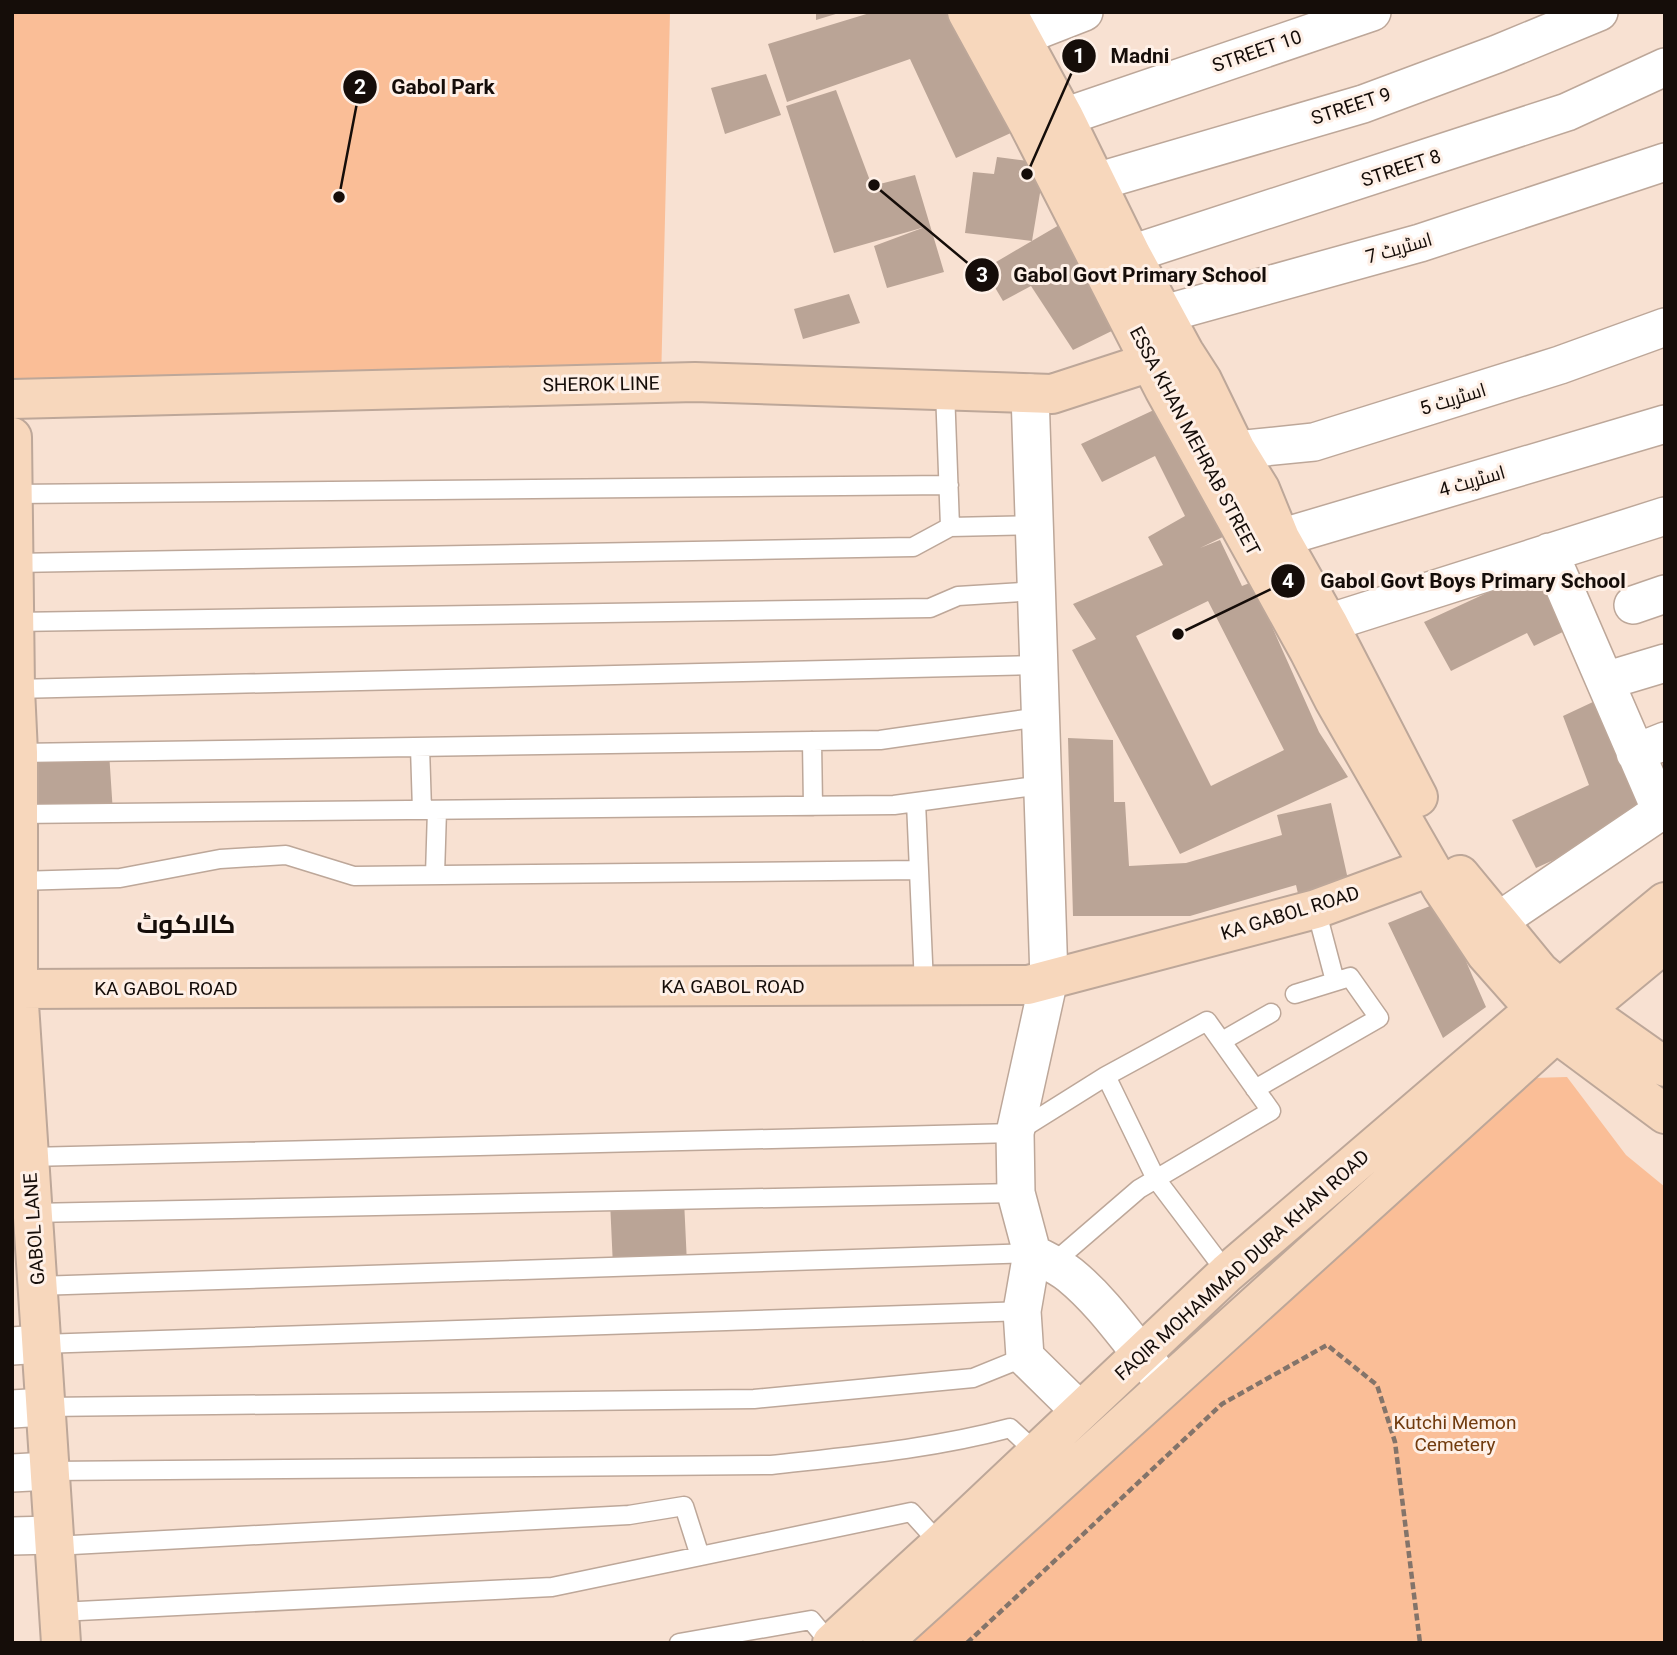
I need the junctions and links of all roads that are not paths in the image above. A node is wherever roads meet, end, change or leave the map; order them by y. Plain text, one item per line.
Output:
1 (967, 12) edge
2 (1084, 12) edge
3 (1372, 12) edge
4 (1599, 12) edge
5 (1013, 25) edge
6 (1665, 67) edge
7 (1063, 117) junction
8 (1665, 162) edge
9 (1096, 182) junction
10 (1131, 254) junction
11 (1147, 318) junction
12 (1665, 327) edge
13 (1167, 357) junction
14 (945, 390) junction
15 (1030, 393) junction
16 (12, 399) edge
17 (1665, 424) edge
18 (12, 437) edge
19 (1236, 450) junction
20 (949, 485) junction
21 (13, 494) edge
22 (1665, 516) edge
23 (1034, 525) junction
24 (950, 527) junction
25 (1280, 538) junction
26 (1549, 552) junction
27 (13, 563) edge
28 (1036, 591) junction
29 (13, 622) edge
30 (1328, 623) junction
31 (1665, 663) edge
32 (1039, 665) junction
33 (1605, 681) junction
34 (14, 689) edge
35 (1347, 693) junction
36 (1040, 717) junction
37 (812, 741) junction
38 (420, 747) junction
39 (1650, 747) edge
40 (15, 753) edge
41 (1042, 785) junction
42 (916, 802) junction
43 (813, 806) junction
44 (429, 810) junction
45 (15, 814) edge
46 (1430, 867) junction
47 (919, 870) junction
48 (435, 875) junction
49 (15, 881) edge
50 (1665, 902) edge
51 (1316, 909) junction
52 (1497, 922) junction
53 (1665, 943) edge
54 (15, 948) edge
55 (1049, 979) junction
56 (1335, 982) junction
57 (924, 985) junction
58 (1295, 994) dead end
59 (17, 1009) edge
60 (1559, 1010) junction
61 (1271, 1013) dead end
62 (1222, 1041) junction
63 (1665, 1067) edge
64 (1106, 1076) junction
65 (1255, 1088) junction
66 (1665, 1114) edge
67 (1015, 1133) junction
68 (29, 1157) junction
69 (1156, 1179) junction
70 (1016, 1193) junction
71 (1320, 1194) junction
72 (26, 1207) edge
73 (1347, 1221) junction
74 (1042, 1258) junction
75 (1227, 1273) junction
76 (29, 1279) edge
77 (1022, 1311) junction
78 (27, 1345) edge
79 (1140, 1356) junction
80 (1025, 1357) junction
81 (1167, 1385) junction
82 (29, 1408) edge
83 (1080, 1411) junction
84 (1036, 1452) junction
85 (31, 1472) edge
86 (12, 1536) edge
87 (54, 1540) junction
88 (940, 1544) junction
89 (700, 1556) junction
90 (60, 1628) edge
91 (679, 1643) edge
92 (831, 1643) edge
93 (882, 1643) edge

1 - 11 main road, ESSA KHAN MEHRAB STREET
2 - 5 street
3 - 7 street, STREET 10
4 - 9 street, STREET 9
5 - 7 main road, ESSA KHAN MEHRAB STREET
6 - 10 street, STREET 8
7 - 9 main road, ESSA KHAN MEHRAB STREET
8 - 11 street, اسٹریٹ 7
9 - 10 main road, ESSA KHAN MEHRAB STREET
10 - 11 main road, ESSA KHAN MEHRAB STREET
11 - 13 main road, ESSA KHAN MEHRAB STREET
12 - 19 street, اسٹریٹ 5
13 - 15 main road, SHEROK LINE
13 - 19 main road, ESSA KHAN MEHRAB STREET
13 - 35 main road, ESSA KHAN MEHRAB STREET
14 - 15 main road, SHEROK LINE
14 - 16 main road, SHEROK LINE
14 - 20 lane
15 - 23 street
17 - 25 street, اسٹریٹ 4
18 - 21 main road, GABOL LANE
19 - 25 main road, ESSA KHAN MEHRAB STREET
20 - 21 lane
20 - 24 lane
21 - 27 main road, GABOL LANE
22 - 26 street
23 - 24 lane
23 - 28 street
24 - 27 lane
25 - 30 main road, ESSA KHAN MEHRAB STREET
26 - 30 street
26 - 33 street
27 - 29 main road, GABOL LANE
28 - 29 lane
28 - 32 street
29 - 34 main road, GABOL LANE
30 - 35 main road, ESSA KHAN MEHRAB STREET
31 - 33 street
32 - 34 lane
32 - 36 street
33 - 39 street
34 - 40 main road, GABOL LANE
35 - 46 main road, ESSA KHAN MEHRAB STREET
35 - 52 main road, ESSA KHAN MEHRAB STREET
36 - 37 lane
36 - 41 street
37 - 38 lane
37 - 43 lane
38 - 40 lane
38 - 44 lane
39 - 52 street
40 - 45 main road, GABOL LANE
41 - 42 lane
41 - 55 street
42 - 43 lane
42 - 47 lane
43 - 44 lane
44 - 45 lane
44 - 48 lane
45 - 49 main road, GABOL LANE
46 - 51 main road, KA GABOL ROAD
46 - 60 main road, ESSA KHAN MEHRAB STREET
47 - 48 lane
47 - 57 lane
48 - 49 lane
49 - 54 main road, GABOL LANE
50 - 60 main road, FAQIR MOHAMMAD DURA KHAN ROAD
51 - 55 main road, KA GABOL ROAD
51 - 56 lane
52 - 60 main road, ESSA KHAN MEHRAB STREET
53 - 60 main road, FAQIR MOHAMMAD DURA KHAN ROAD
54 - 59 main road, GABOL LANE
55 - 57 main road, KA GABOL ROAD
55 - 67 street
56 - 58 lane
56 - 65 lane
57 - 59 main road, KA GABOL ROAD
59 - 68 main road, GABOL LANE
60 - 63 main road
60 - 66 main road
60 - 71 main road, FAQIR MOHAMMAD DURA KHAN ROAD
60 - 73 main road, FAQIR MOHAMMAD DURA KHAN ROAD
61 - 62 lane
62 - 64 lane
62 - 65 lane
64 - 67 lane
64 - 69 lane
65 - 69 lane
67 - 68 lane
67 - 70 street
68 - 72 main road, GABOL LANE
69 - 74 lane
69 - 75 lane
70 - 72 lane
70 - 74 street
71 - 73 main road
71 - 75 main road, FAQIR MOHAMMAD DURA KHAN ROAD
72 - 76 main road, GABOL LANE
73 - 81 main road, FAQIR MOHAMMAD DURA KHAN ROAD
74 - 76 lane
74 - 77 street
74 - 79 street
75 - 79 main road, FAQIR MOHAMMAD DURA KHAN ROAD
76 - 78 main road, GABOL LANE
77 - 78 lane
77 - 80 street
78 - 82 main road, GABOL LANE
79 - 81 street
79 - 83 main road, FAQIR MOHAMMAD DURA KHAN ROAD
80 - 82 lane
80 - 83 street
81 - 93 main road, FAQIR MOHAMMAD DURA KHAN ROAD
82 - 85 main road, GABOL LANE
83 - 84 main road, FAQIR MOHAMMAD DURA KHAN ROAD
84 - 85 lane
84 - 88 main road, FAQIR MOHAMMAD DURA KHAN ROAD
85 - 87 main road, GABOL LANE
86 - 87 street
87 - 89 lane
87 - 90 main road, GABOL LANE
88 - 89 lane
88 - 92 main road, FAQIR MOHAMMAD DURA KHAN ROAD
89 - 90 lane
91 - 92 lane

